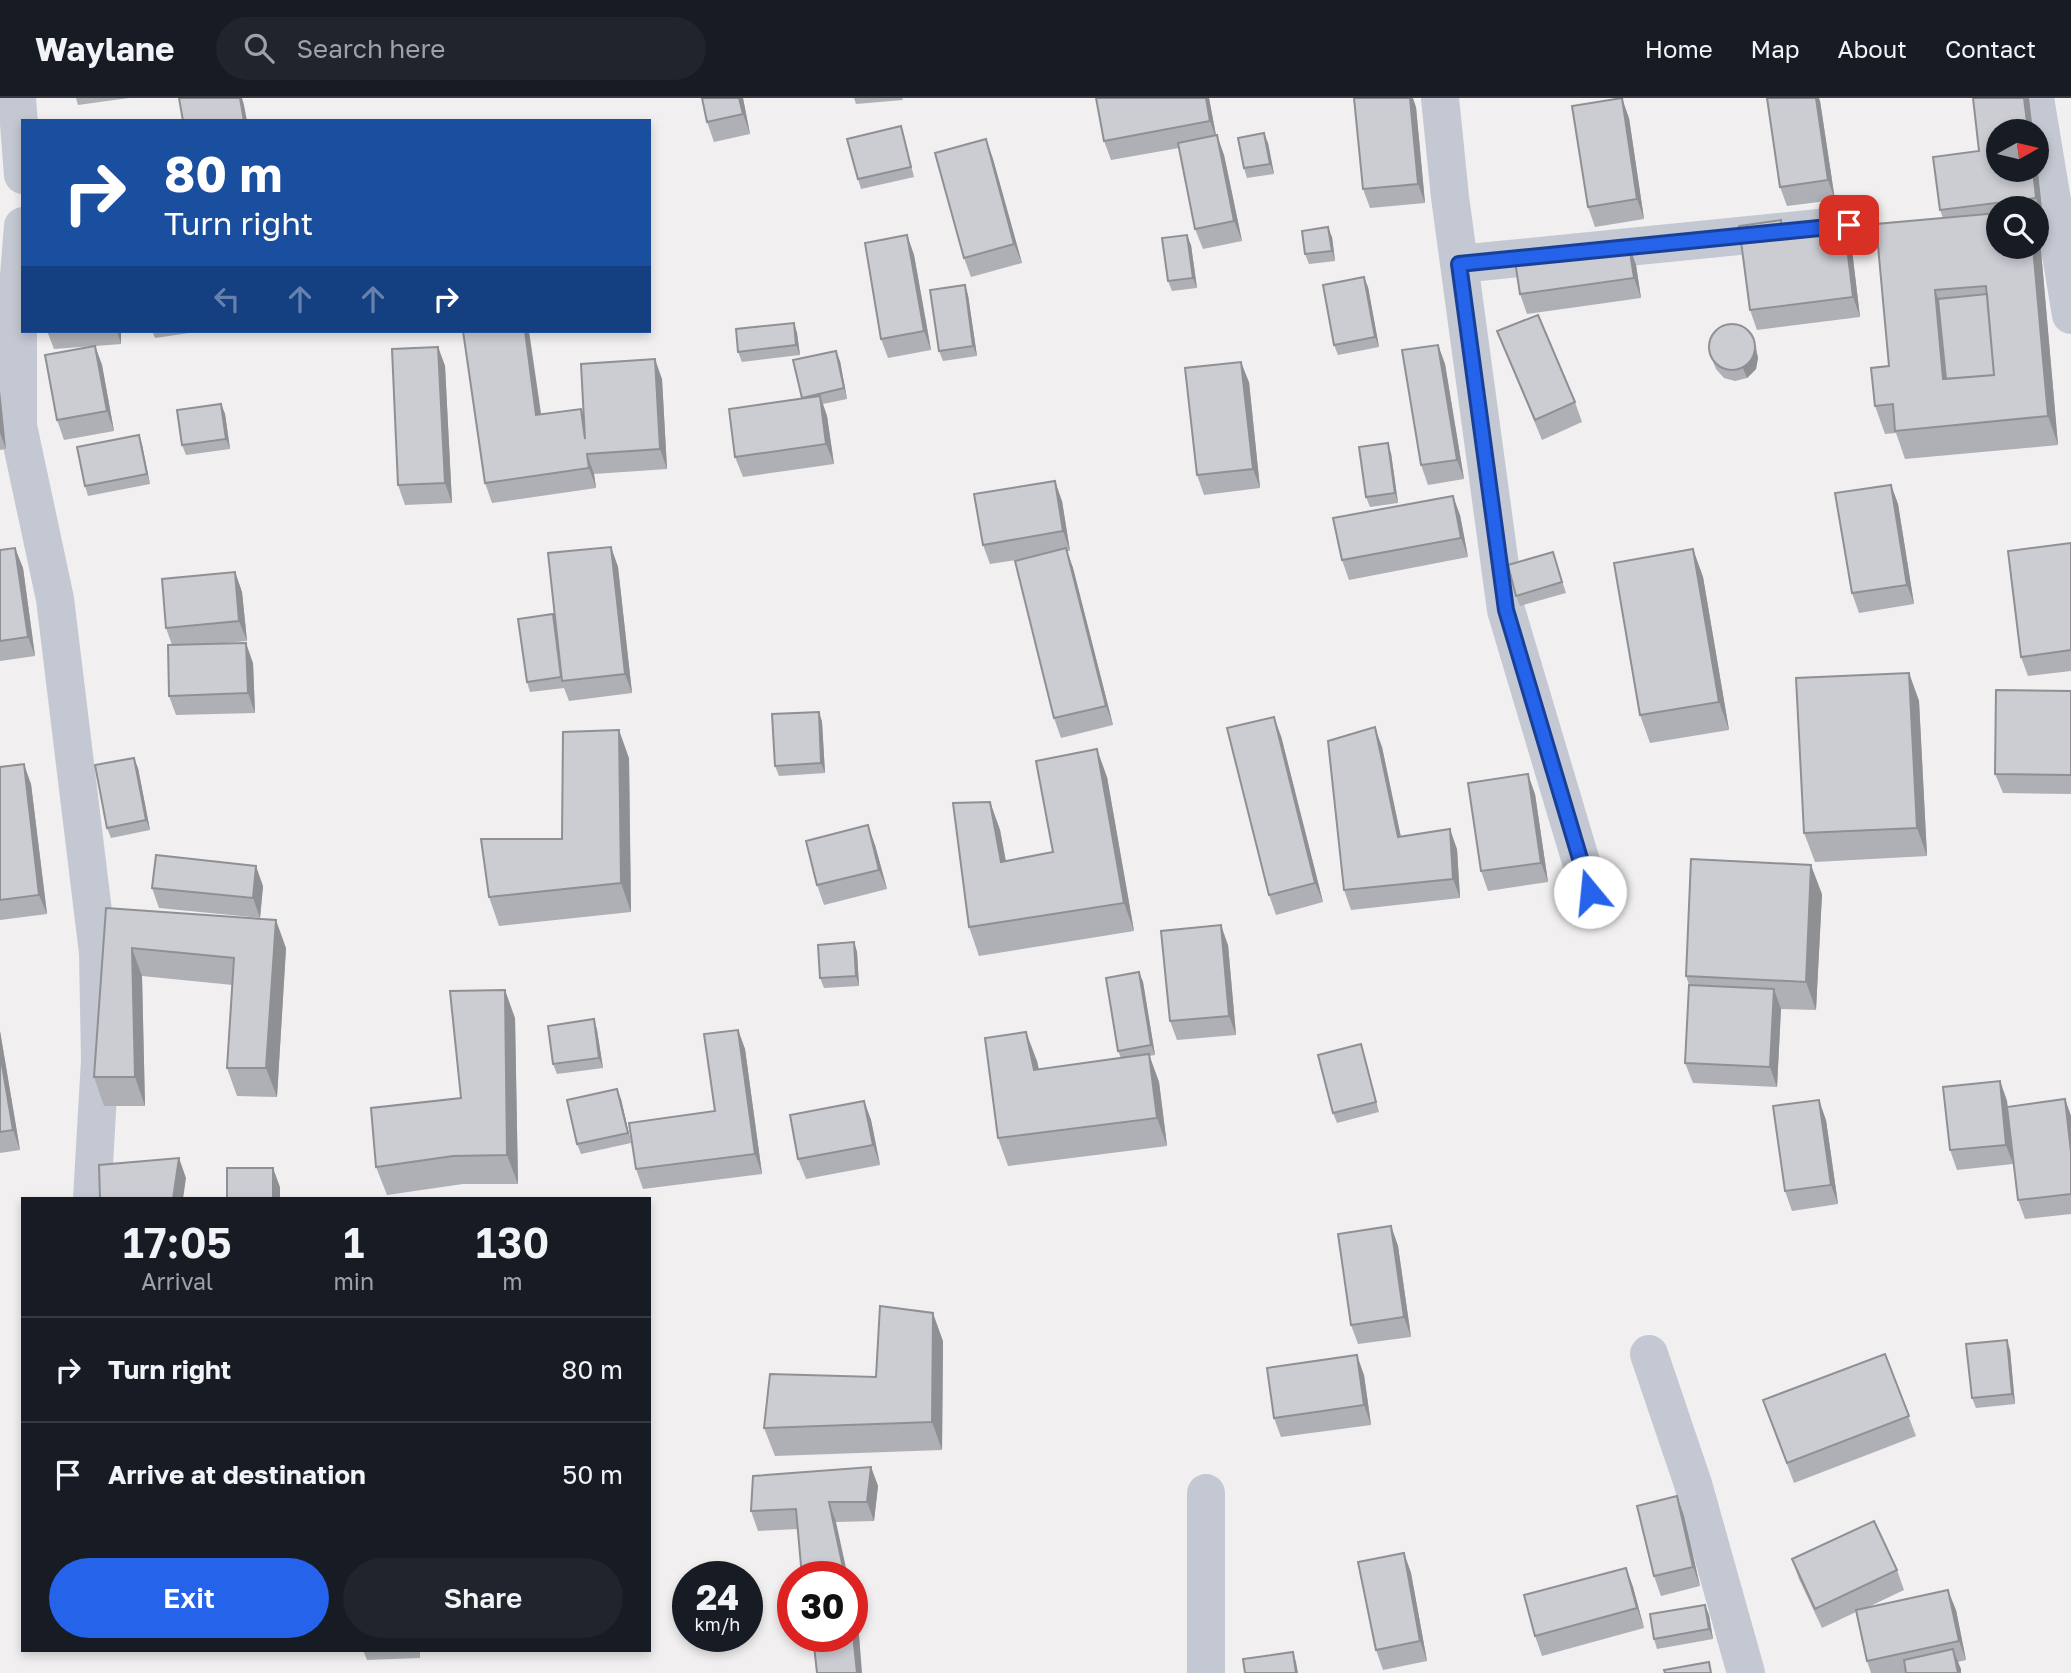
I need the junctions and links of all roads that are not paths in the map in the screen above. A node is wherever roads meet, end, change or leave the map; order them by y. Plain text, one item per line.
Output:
1 (17, 98) edge
2 (1440, 98) edge
3 (2035, 98) edge
4 (21, 149) edge
5 (1849, 225) dead end
6 (21, 251) edge
7 (1459, 264) junction
8 (2071, 315) edge
9 (1590, 892) dead end
10 (92, 1197) edge
11 (1649, 1354) dead end
12 (1206, 1493) dead end
13 (1206, 1673) edge
14 (1746, 1673) edge

1 - 4 street
2 - 7 street
3 - 8 street
5 - 7 street
6 - 10 street
7 - 9 street
11 - 14 street
12 - 13 street

